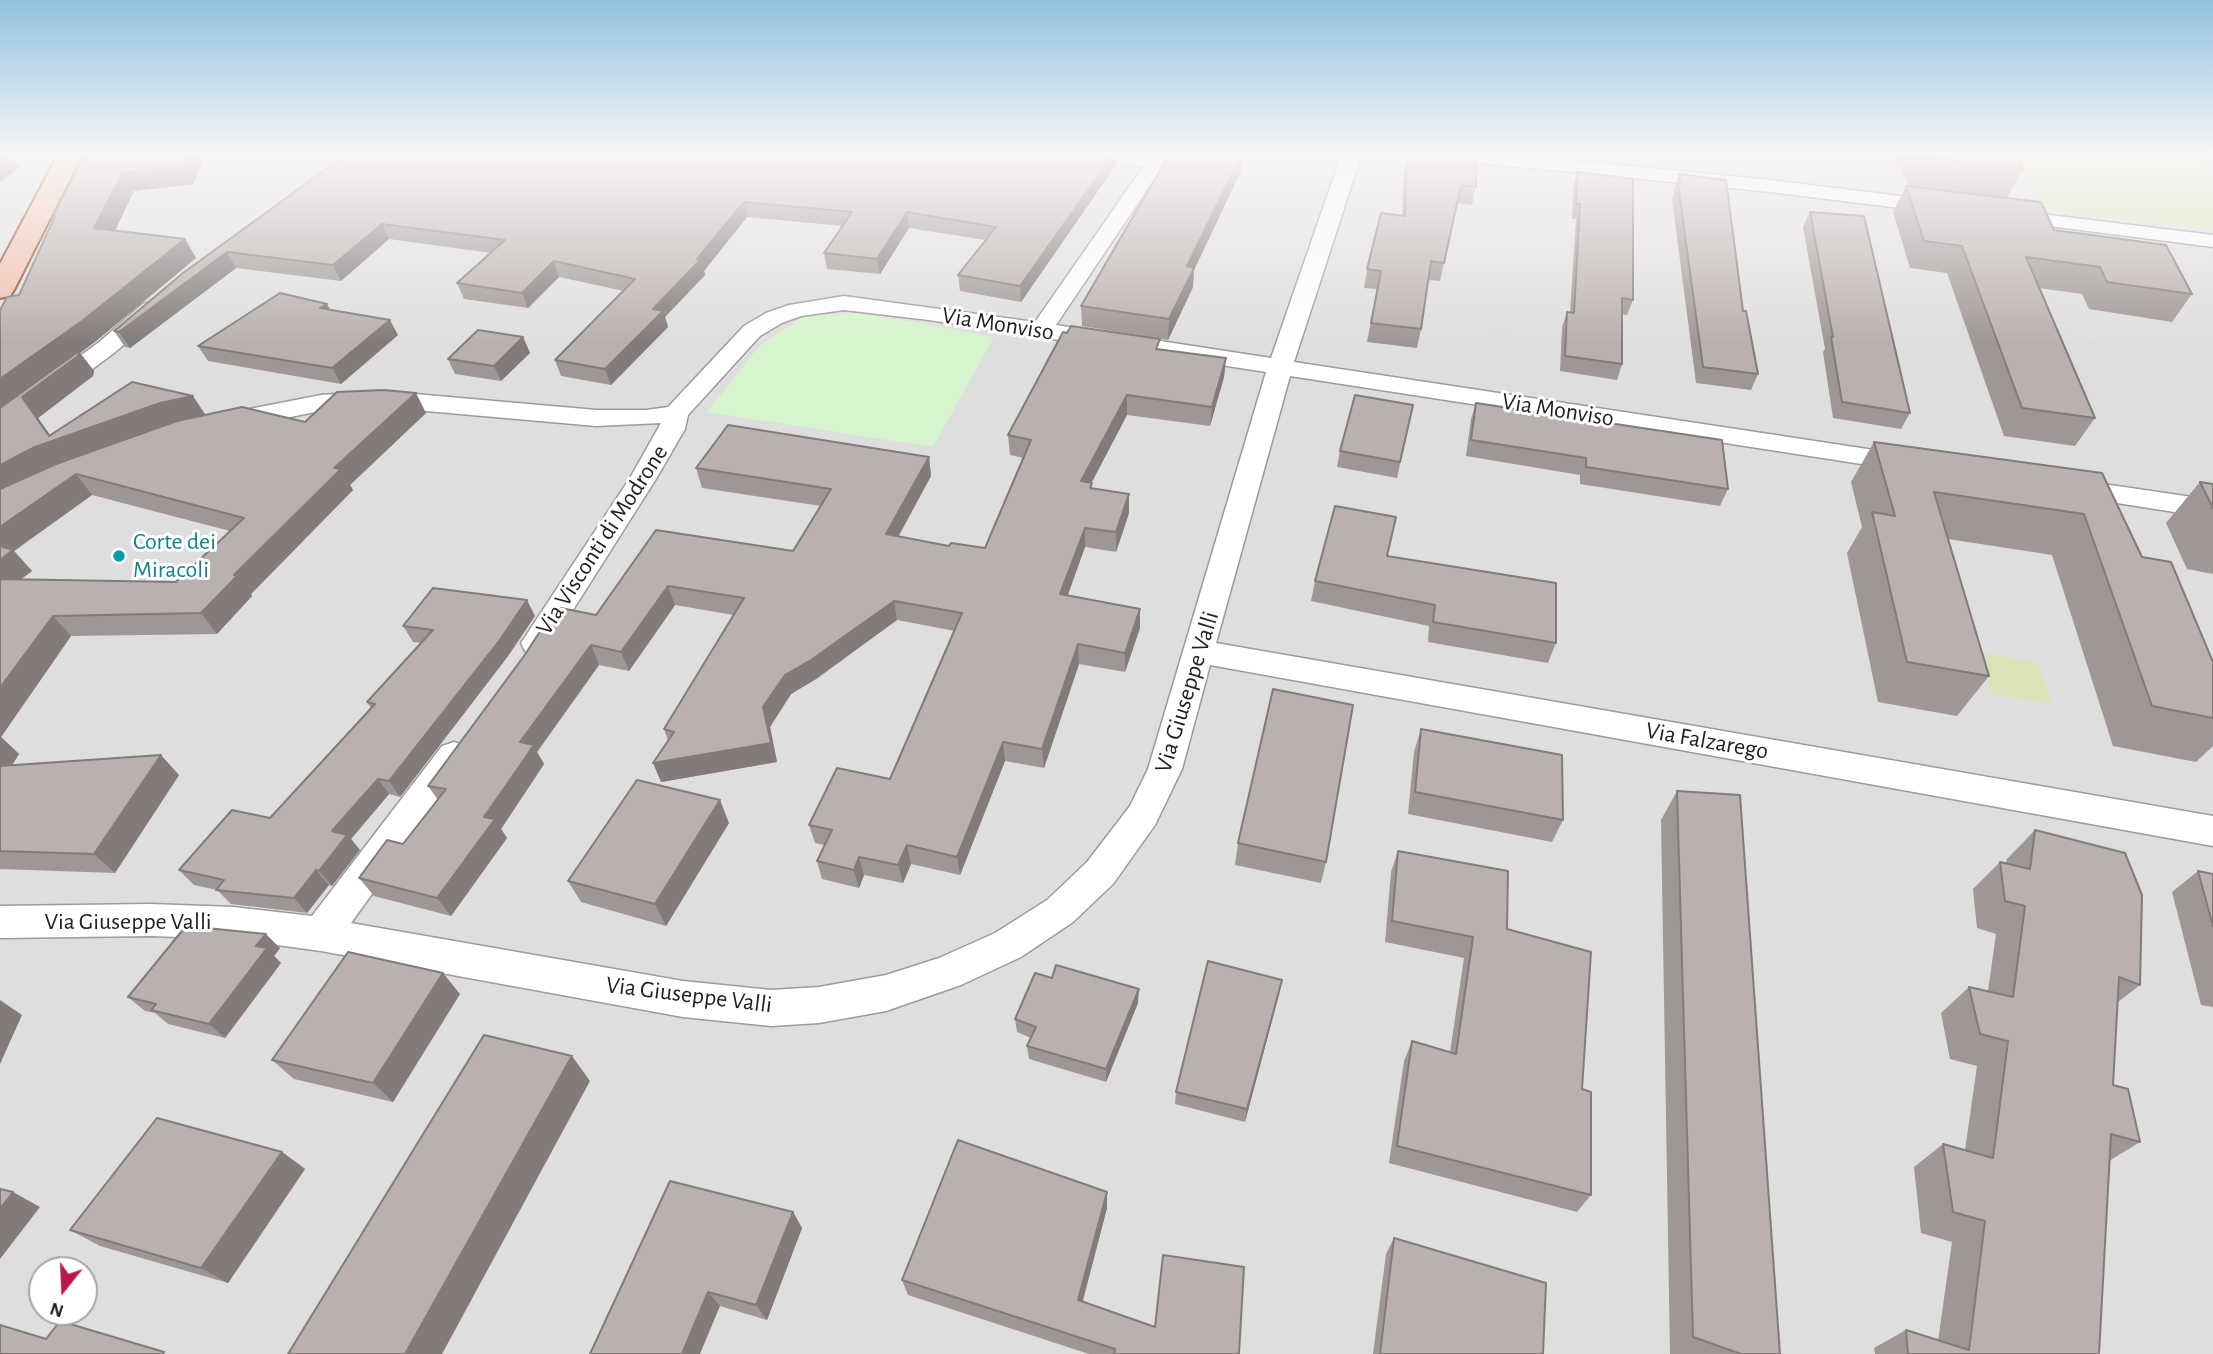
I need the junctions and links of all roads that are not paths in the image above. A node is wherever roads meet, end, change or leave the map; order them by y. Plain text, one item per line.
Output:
1 (39, 216) edge
2 (1119, 216) edge
3 (1331, 216) edge
4 (2013, 216) edge
5 (2213, 241) edge
6 (0, 290) edge
7 (164, 298) edge
8 (1041, 331) junction
9 (1281, 367) junction
10 (676, 413) junction
11 (0, 426) edge
12 (197, 429) edge
13 (1926, 466) edge
14 (2047, 484) edge
15 (2213, 509) edge
16 (1201, 652) junction
17 (521, 666) edge
18 (471, 733) edge
19 (2213, 831) edge
20 (0, 922) edge
21 (321, 934) junction

1 - 6 main road
2 - 8 street
3 - 9 street, Via Giuseppe Valli
4 - 5 street
7 - 11 street
8 - 9 street, Via Monviso
8 - 10 street, Via Monviso
9 - 13 street, Via Monviso
9 - 16 street, Via Giuseppe Valli
10 - 12 street
10 - 17 street, Via Visconti di Modrone
14 - 15 street
16 - 19 street, Via Falzarego
16 - 21 street, Via Giuseppe Valli
18 - 21 street
20 - 21 street, Via Giuseppe Valli

